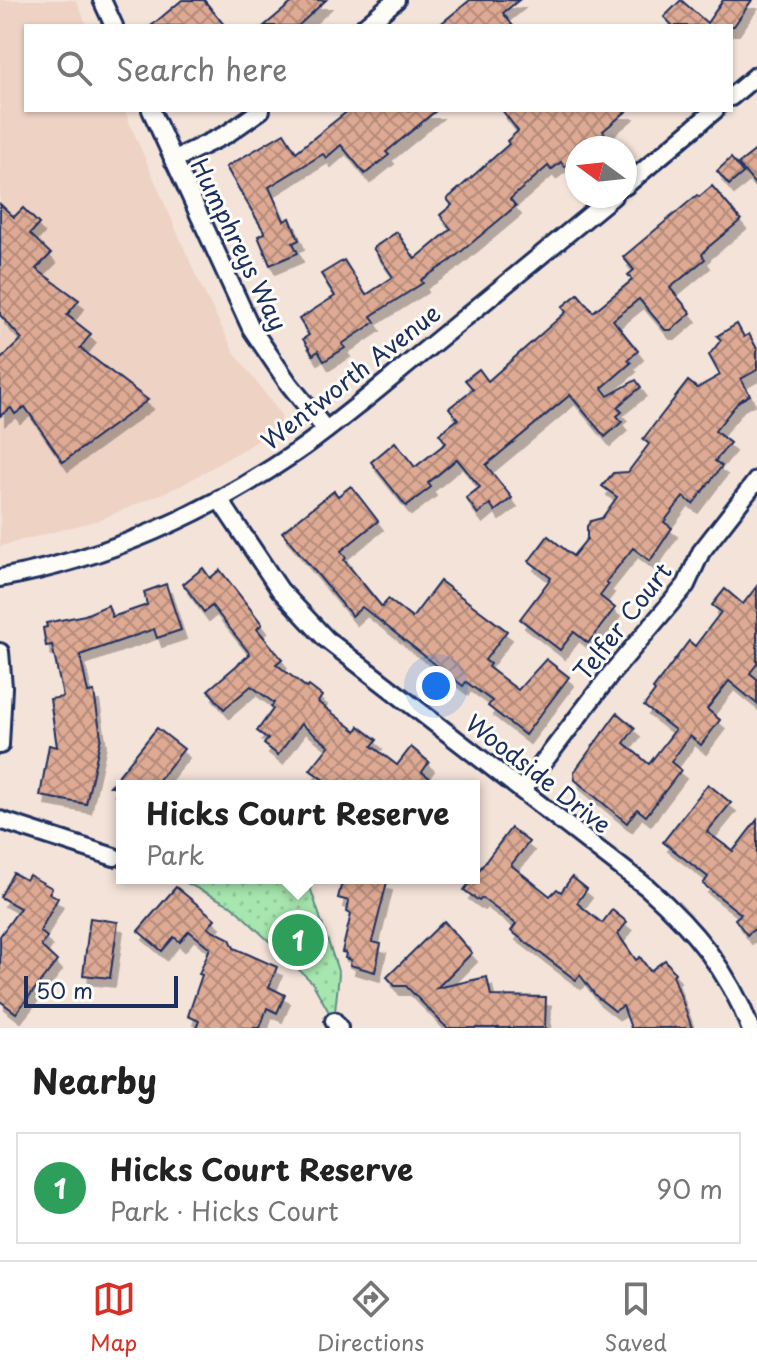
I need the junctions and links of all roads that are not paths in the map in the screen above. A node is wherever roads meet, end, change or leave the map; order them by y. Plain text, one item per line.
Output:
1 (102, 0) edge
2 (396, 0) edge
3 (113, 24) edge
4 (367, 24) edge
5 (757, 75) edge
6 (733, 95) edge
7 (152, 112) edge
8 (258, 112) edge
9 (713, 112) edge
10 (173, 160) junction
11 (637, 176) edge
12 (598, 208) edge
13 (326, 430) junction
14 (757, 480) edge
15 (219, 499) junction
16 (0, 578) edge
17 (0, 652) edge
18 (0, 745) edge
19 (522, 790) junction
20 (0, 820) edge
21 (114, 857) dead end
22 (750, 1028) edge

1 - 3 street
2 - 4 street
5 - 6 street
7 - 10 street, Humphreys Way
8 - 10 street
9 - 11 street
10 - 13 street, Humphreys Way
12 - 13 street, Wentworth Avenue
13 - 15 street, Wentworth Avenue
14 - 19 street, Telfer Court
15 - 16 street, Wentworth Avenue
15 - 19 street, Woodside Drive
17 - 18 street
19 - 22 street, Woodside Drive
20 - 21 street

